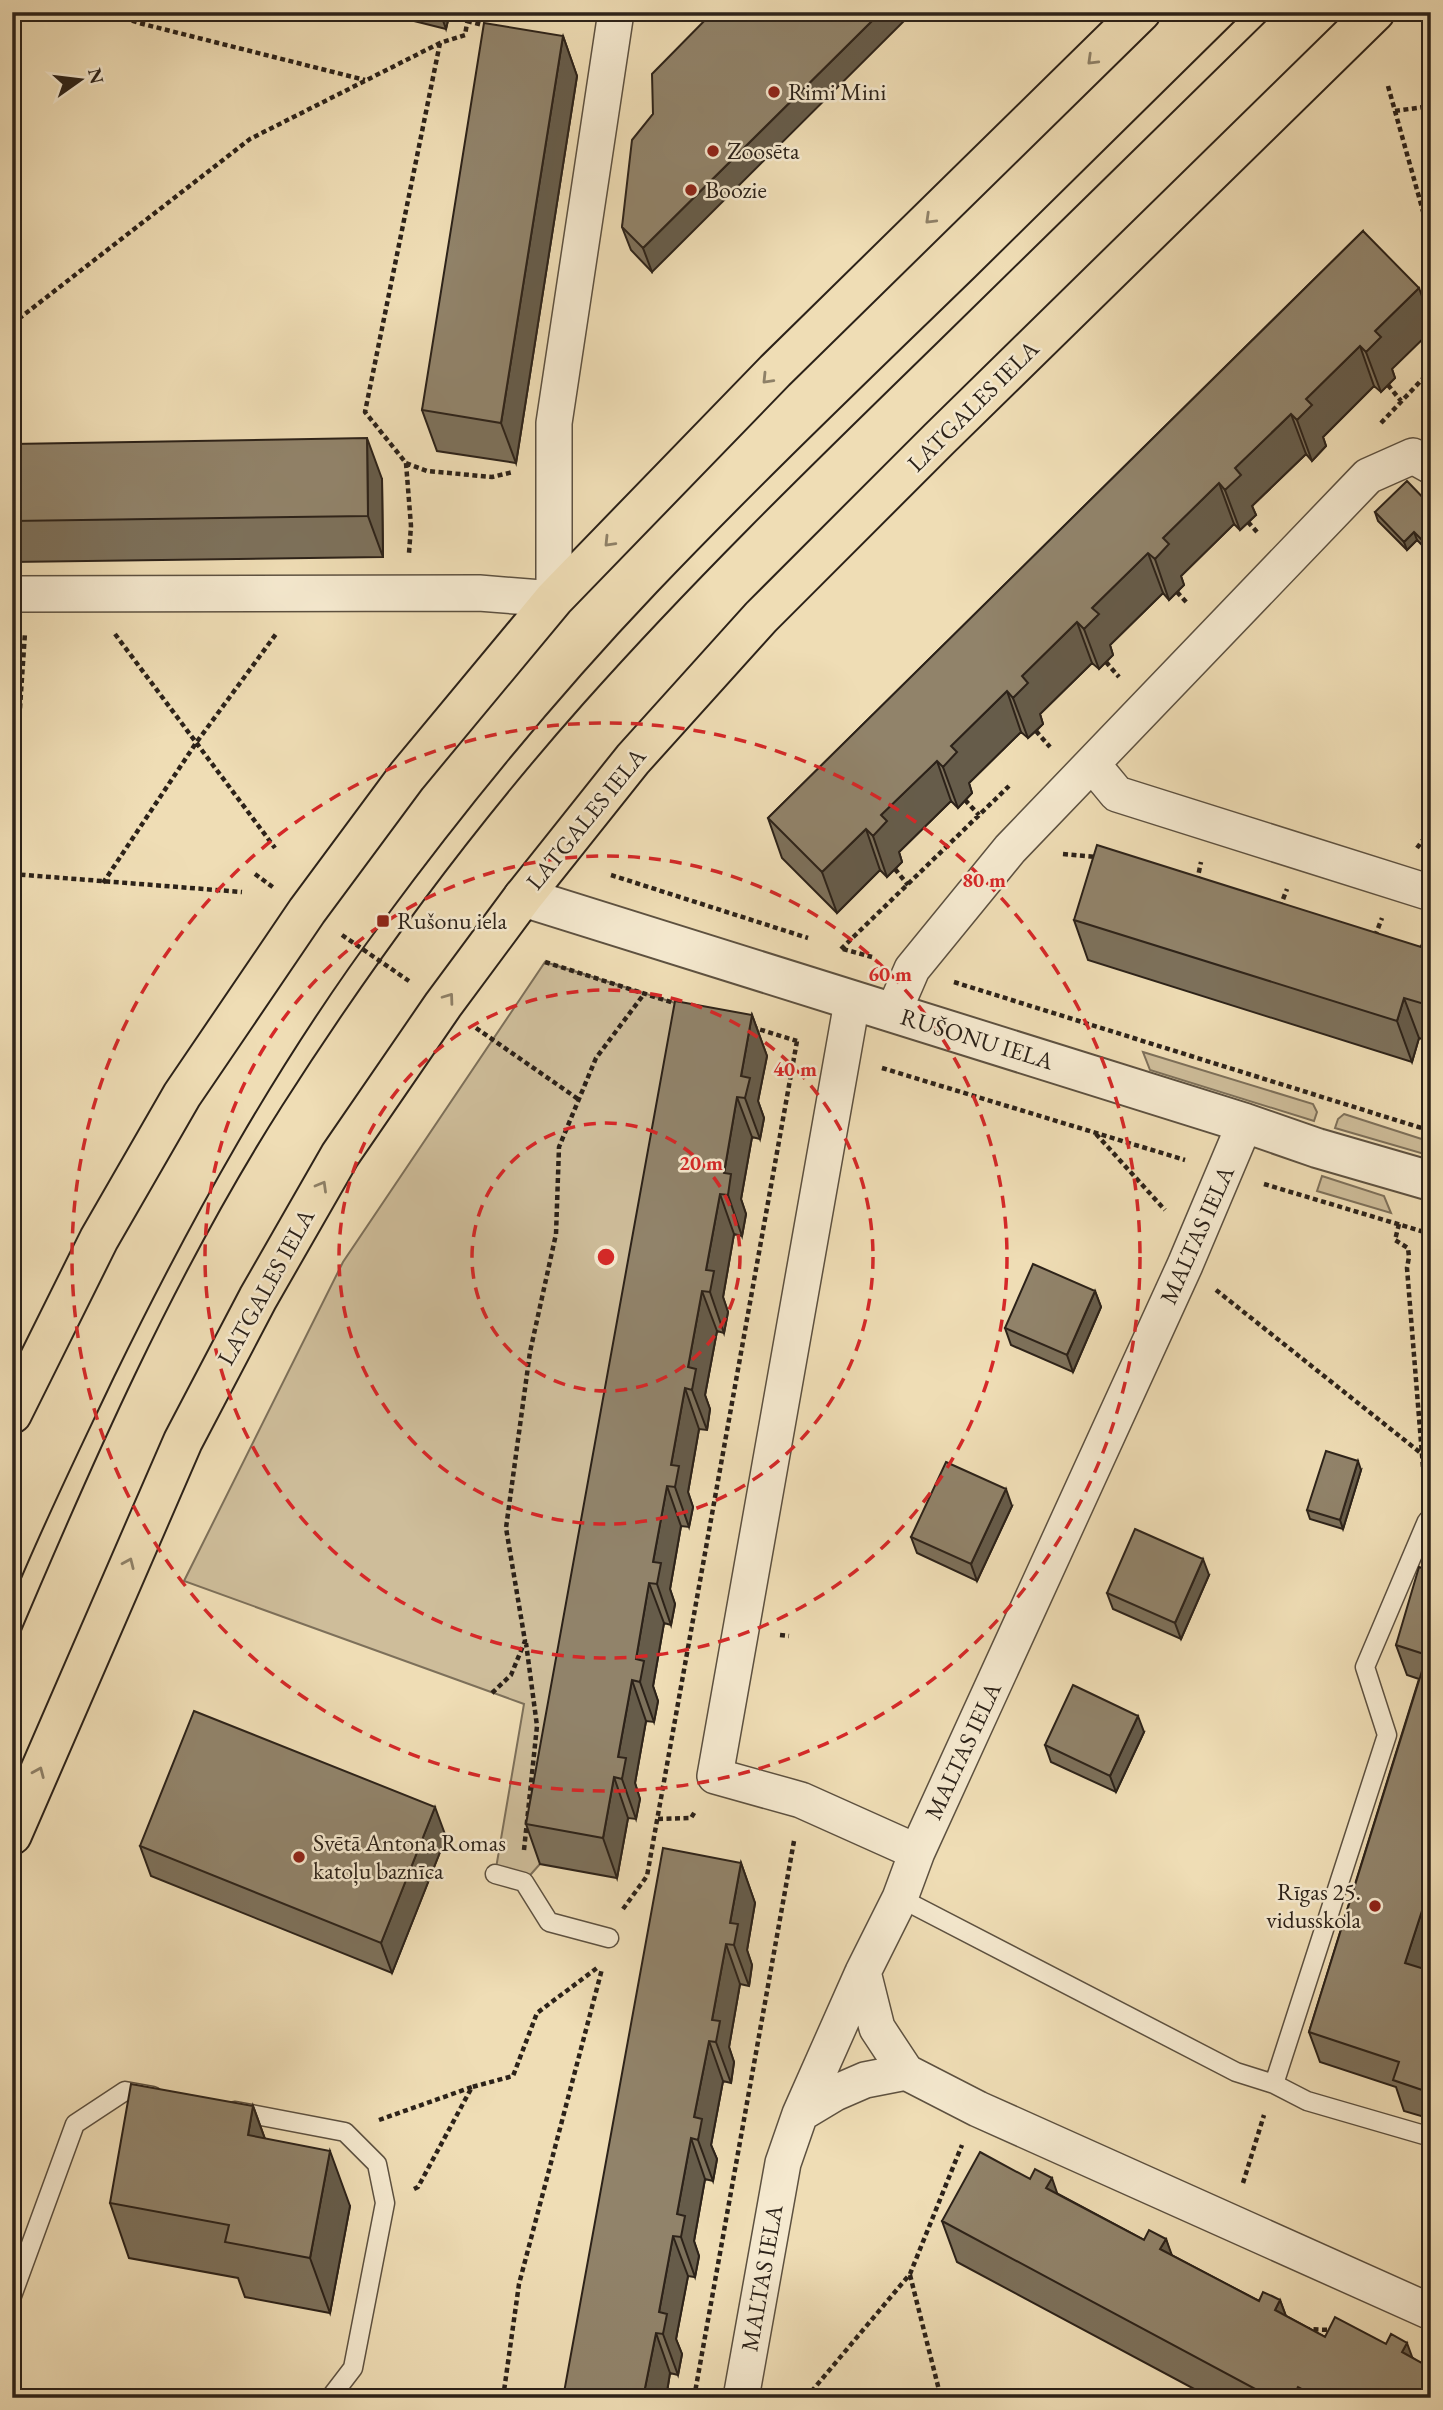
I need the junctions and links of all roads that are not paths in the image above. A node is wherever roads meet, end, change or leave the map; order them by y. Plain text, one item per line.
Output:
1 (616, 12) edge
2 (1141, 12) edge
3 (1375, 12) edge
4 (1431, 466) edge
5 (20, 594) edge
6 (554, 599) junction
7 (1093, 765) junction
8 (1431, 893) edge
9 (523, 897) junction
10 (852, 1002) junction
11 (893, 1013) junction
12 (1245, 1123) junction
13 (1431, 1181) edge
14 (12, 1414) edge
15 (1427, 1521) road end
16 (12, 1835) edge
17 (917, 1852) junction
18 (495, 1874) dead end
19 (900, 1898) junction
20 (609, 1938) road end
21 (863, 1972) junction
22 (906, 2072) junction
23 (1274, 2084) junction
24 (167, 2099) edge
25 (222, 2109) edge
26 (800, 2114) junction
27 (1431, 2137) edge
28 (12, 2296) edge
29 (1431, 2312) edge
30 (330, 2398) edge
31 (741, 2398) edge

1 - 6 street
2 -> 6 highway
3 - 9 highway, LATGALES IELA
4 - 7 street
5 - 6 street
6 - 14 highway
7 - 8 street
7 - 11 street
9 - 10 street, RUŠONU IELA
16 -> 9 highway, LATGALES IELA
10 - 11 street, RUŠONU IELA
10 - 17 street
11 - 12 street, RUŠONU IELA
12 - 13 street, RUŠONU IELA
12 - 17 street, MALTAS IELA
15 - 23 lane
17 - 19 street, MALTAS IELA
18 - 20 lane
19 - 21 street, MALTAS IELA
19 - 23 lane
21 - 22 street
21 - 26 street, MALTAS IELA
22 - 26 street
22 - 29 street
23 - 27 lane
24 - 28 lane
25 - 30 lane
26 - 31 street, MALTAS IELA

